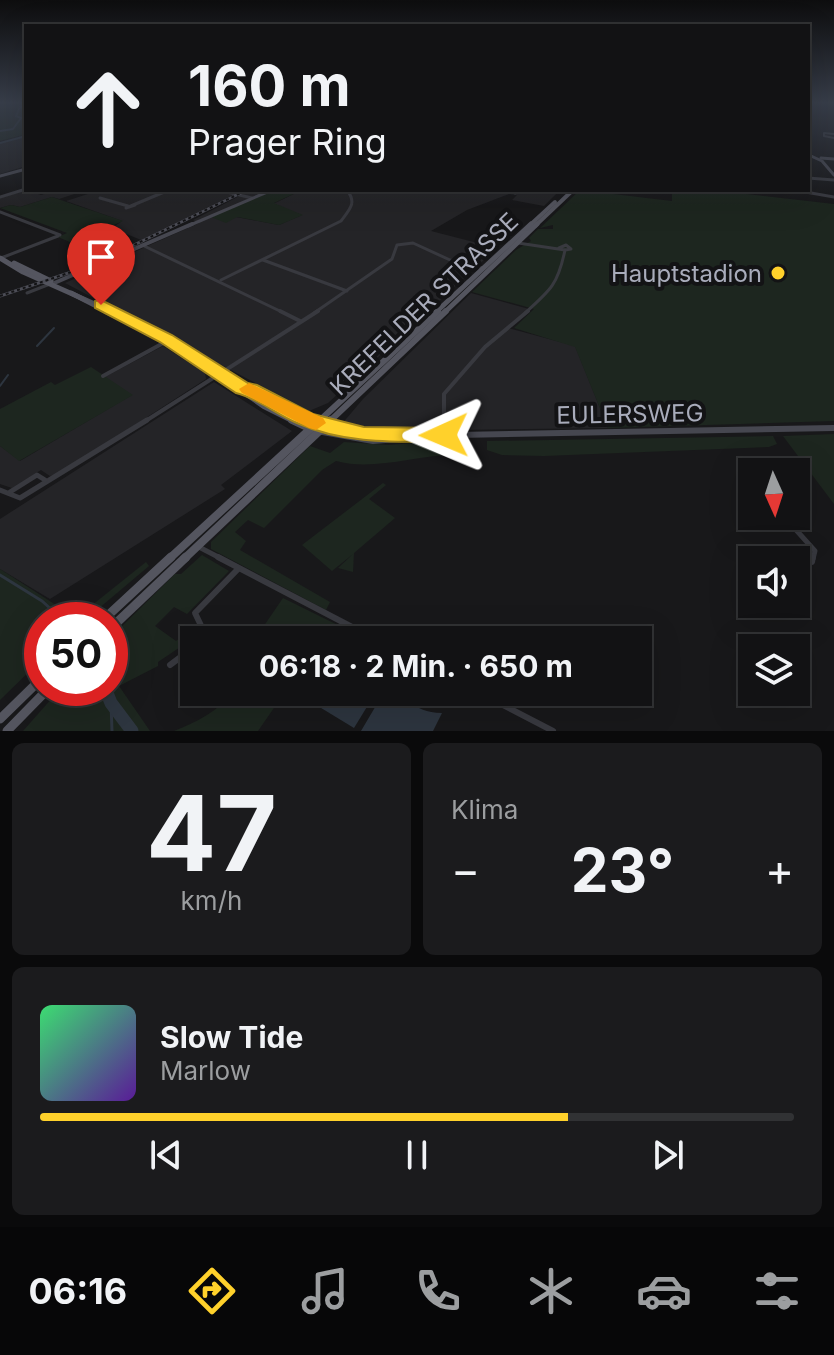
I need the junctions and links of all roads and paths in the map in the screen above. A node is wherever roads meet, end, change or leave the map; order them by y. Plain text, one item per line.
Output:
1 (810, 156) edge
2 (818, 158) junction
3 (834, 159) edge
4 (24, 169) edge
5 (0, 176) edge
6 (810, 178) edge
7 (834, 178) edge
8 (24, 190) edge
9 (164, 192) edge
10 (226, 192) edge
11 (267, 192) edge
12 (348, 192) edge
13 (566, 192) edge
14 (806, 192) edge
15 (0, 197) edge
16 (834, 197) edge
17 (100, 198) dead end
18 (252, 198) junction
19 (0, 212) edge
20 (514, 242) junction
21 (142, 245) junction
22 (1, 258) edge
23 (263, 260) junction
24 (483, 268) junction
25 (221, 280) junction
26 (52, 284) junction
27 (348, 291) junction
28 (27, 293) dead end
29 (300, 321) junction
30 (167, 341) junction
31 (219, 374) junction
32 (103, 376) dead end
33 (317, 427) junction
34 (834, 428) edge
35 (444, 435) junction
36 (46, 481) junction
37 (0, 490) edge
38 (10, 492) junction
39 (796, 530) edge
40 (193, 543) junction
41 (810, 562) edge
42 (238, 569) junction
43 (124, 602) edge
44 (128, 610) edge
45 (201, 626) edge
46 (350, 626) edge
47 (180, 658) edge
48 (170, 665) dead end
49 (24, 696) edge
50 (31, 706) edge
51 (505, 706) edge
52 (0, 719) edge
53 (7, 731) edge
54 (553, 731) edge

1 - 2 street
2 - 3 street
2 - 7 street
4 - 5 street
6 - 7 street
8 - 15 street
9 - 17 street
10 - 18 street
11 - 18 street
12 - 23 street
13 - 20 main road, KREFELDER STRASSE
14 - 16 street
18 - 21 street
19 - 22 street
20 - 24 main road, KREFELDER STRASSE
20 - 33 main road, KREFELDER STRASSE
20 - 35 street
21 - 25 street
21 - 26 street
22 - 26 main road
23 - 25 street
23 - 27 street
24 - 27 street
24 - 33 main road, KREFELDER STRASSE
25 - 29 street
26 - 28 street
26 - 30 main road
27 - 29 street
29 - 31 street
30 - 31 main road
30 - 32 street
31 - 33 main road
31 - 36 street
33 - 35 street, EULERSWEG
33 - 40 main road, KREFELDER STRASSE
34 - 35 street, EULERSWEG
36 - 38 street
36 - 38 street
37 - 38 street
39 - 41 street
40 - 42 street
40 - 43 main road, KREFELDER STRASSE
40 - 44 main road, KREFELDER STRASSE
42 - 45 street
42 - 46 street
47 - 48 street
49 - 52 main road
50 - 53 main road
51 - 54 street

